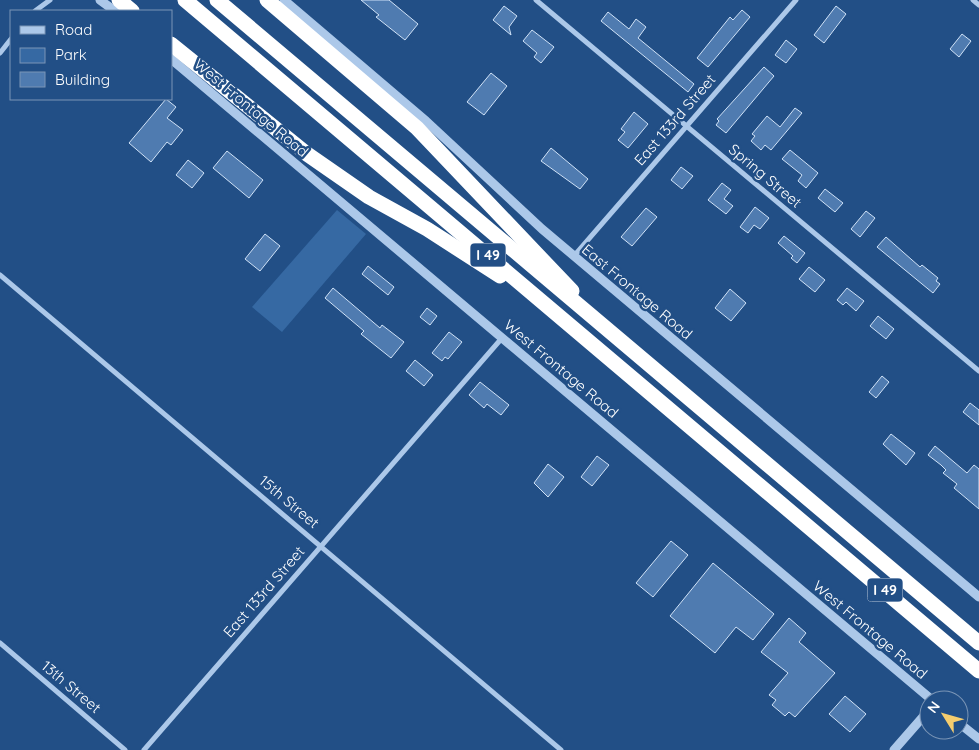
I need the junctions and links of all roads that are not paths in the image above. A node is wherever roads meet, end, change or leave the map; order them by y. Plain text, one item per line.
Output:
1 (50, 0) edge
2 (100, 0) edge
3 (119, 0) edge
4 (185, 0) edge
5 (217, 0) edge
6 (267, 0) edge
7 (284, 0) edge
8 (536, 0) edge
9 (796, 0) edge
10 (973, 0) edge
11 (979, 5) edge
12 (36, 10) edge
13 (114, 10) edge
14 (131, 10) edge
15 (10, 40) edge
16 (172, 45) edge
17 (0, 52) edge
18 (172, 60) edge
19 (685, 126) junction
20 (574, 256) junction
21 (0, 275) edge
22 (552, 309) junction
23 (587, 313) junction
24 (502, 338) junction
25 (979, 371) edge
26 (320, 545) junction
27 (979, 597) edge
28 (979, 644) edge
29 (1, 646) edge
30 (979, 671) edge
31 (920, 690) edge
32 (919, 721) edge
33 (969, 732) edge
34 (979, 740) edge
35 (125, 750) edge
36 (144, 750) edge
37 (561, 750) edge
38 (894, 750) edge

1 - 12 street
2 - 13 street
3 - 14 highway
4 - 22 highway, I 49
5 - 23 highway, I 49
6 - 23 highway
7 - 20 street, East Frontage Road
8 - 19 street, Spring Street
9 - 19 street, East 133rd Street
10 - 11 street
15 - 17 street
16 - 22 highway
18 - 24 street, West Frontage Road
19 - 20 street, East 133rd Street
19 - 25 street, Spring Street
20 - 27 street, East Frontage Road
21 - 26 street, 15th Street
22 - 30 highway, I 49
23 - 28 highway, I 49
24 - 26 street, East 133rd Street
24 - 31 street, West Frontage Road
26 - 36 street, East 133rd Street
26 - 37 street, 15th Street
29 - 35 street, 13th Street
32 - 38 street
33 - 34 street

